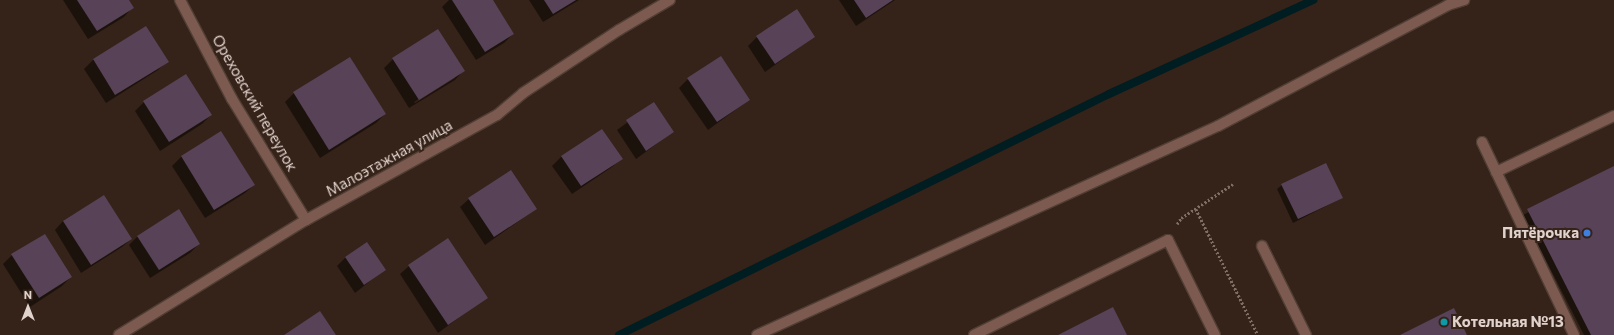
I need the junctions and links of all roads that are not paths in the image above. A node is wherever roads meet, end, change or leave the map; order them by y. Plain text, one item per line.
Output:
1 (180, 0) edge
2 (670, 0) edge
3 (1464, 0) edge
4 (1614, 116) edge
5 (1482, 142) dead end
6 (1496, 172) junction
7 (306, 220) junction
8 (1262, 246) dead end
9 (119, 335) edge
10 (757, 335) edge
11 (974, 335) edge
12 (1215, 335) edge
13 (1306, 335) edge
14 (1574, 335) edge

1 - 7 street, Ореховский переулок
2 - 7 street, Малоэтажная улица
3 - 10 street
4 - 6 street
5 - 6 street
6 - 14 street
7 - 9 street, Малоэтажная улица
8 - 13 street
11 - 12 street

